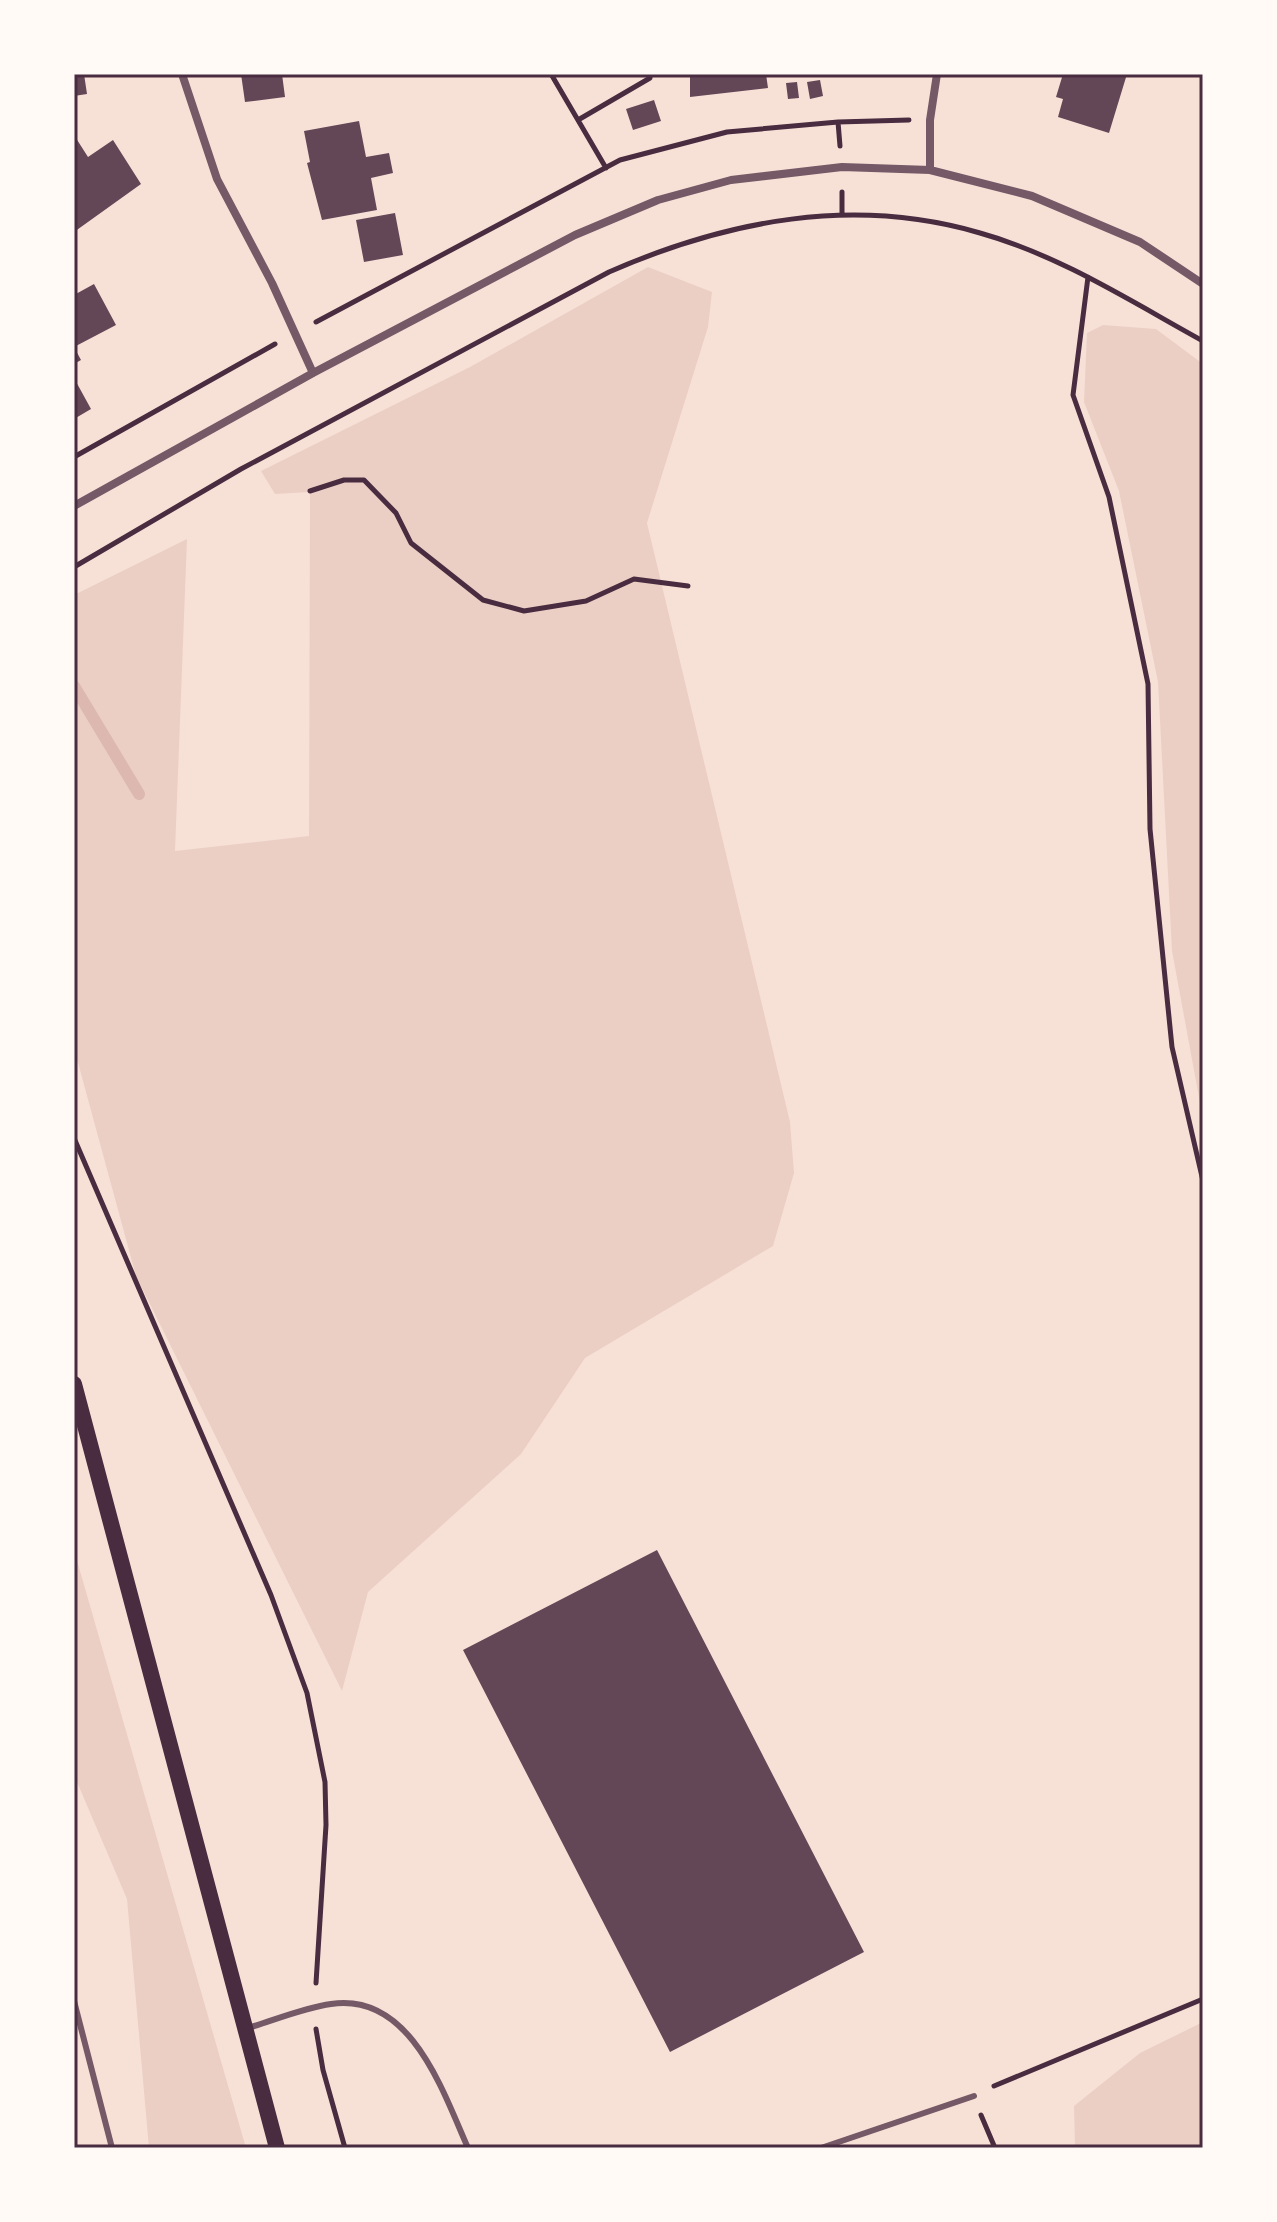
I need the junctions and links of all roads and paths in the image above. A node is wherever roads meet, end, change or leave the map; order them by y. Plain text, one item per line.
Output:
1 (182, 74) edge
2 (551, 74) edge
3 (650, 74) edge
4 (937, 74) edge
5 (578, 120) junction
6 (930, 120) junction
7 (838, 122) dead end
8 (606, 168) dead end
9 (930, 170) junction
10 (1088, 277) junction
11 (1203, 284) edge
12 (1203, 341) edge
13 (313, 373) junction
14 (310, 491) dead end
15 (74, 506) edge
16 (74, 567) edge
17 (688, 586) dead end
18 (74, 1138) edge
19 (1203, 1181) edge
20 (74, 1384) edge
21 (1203, 1999) edge
22 (74, 2001) edge
23 (315, 2008) junction
24 (245, 2029) junction
25 (974, 2096) junction
26 (112, 2148) edge
27 (277, 2148) edge
28 (345, 2148) edge
29 (468, 2148) edge
30 (821, 2148) edge
31 (995, 2148) edge

1 - 13 street
2 - 5 path
3 - 5 path
4 - 6 street
5 - 8 path
6 - 7 path
6 - 9 street
9 - 11 street
9 - 13 street
10 - 12 path
10 - 16 path
10 - 19 path
13 - 15 street
14 - 17 path
18 - 23 path
20 - 24 main road
21 - 25 path
22 - 26 lane
23 - 24 lane
23 - 28 path
23 - 29 lane
24 - 27 main road
25 - 30 lane
25 - 31 path

